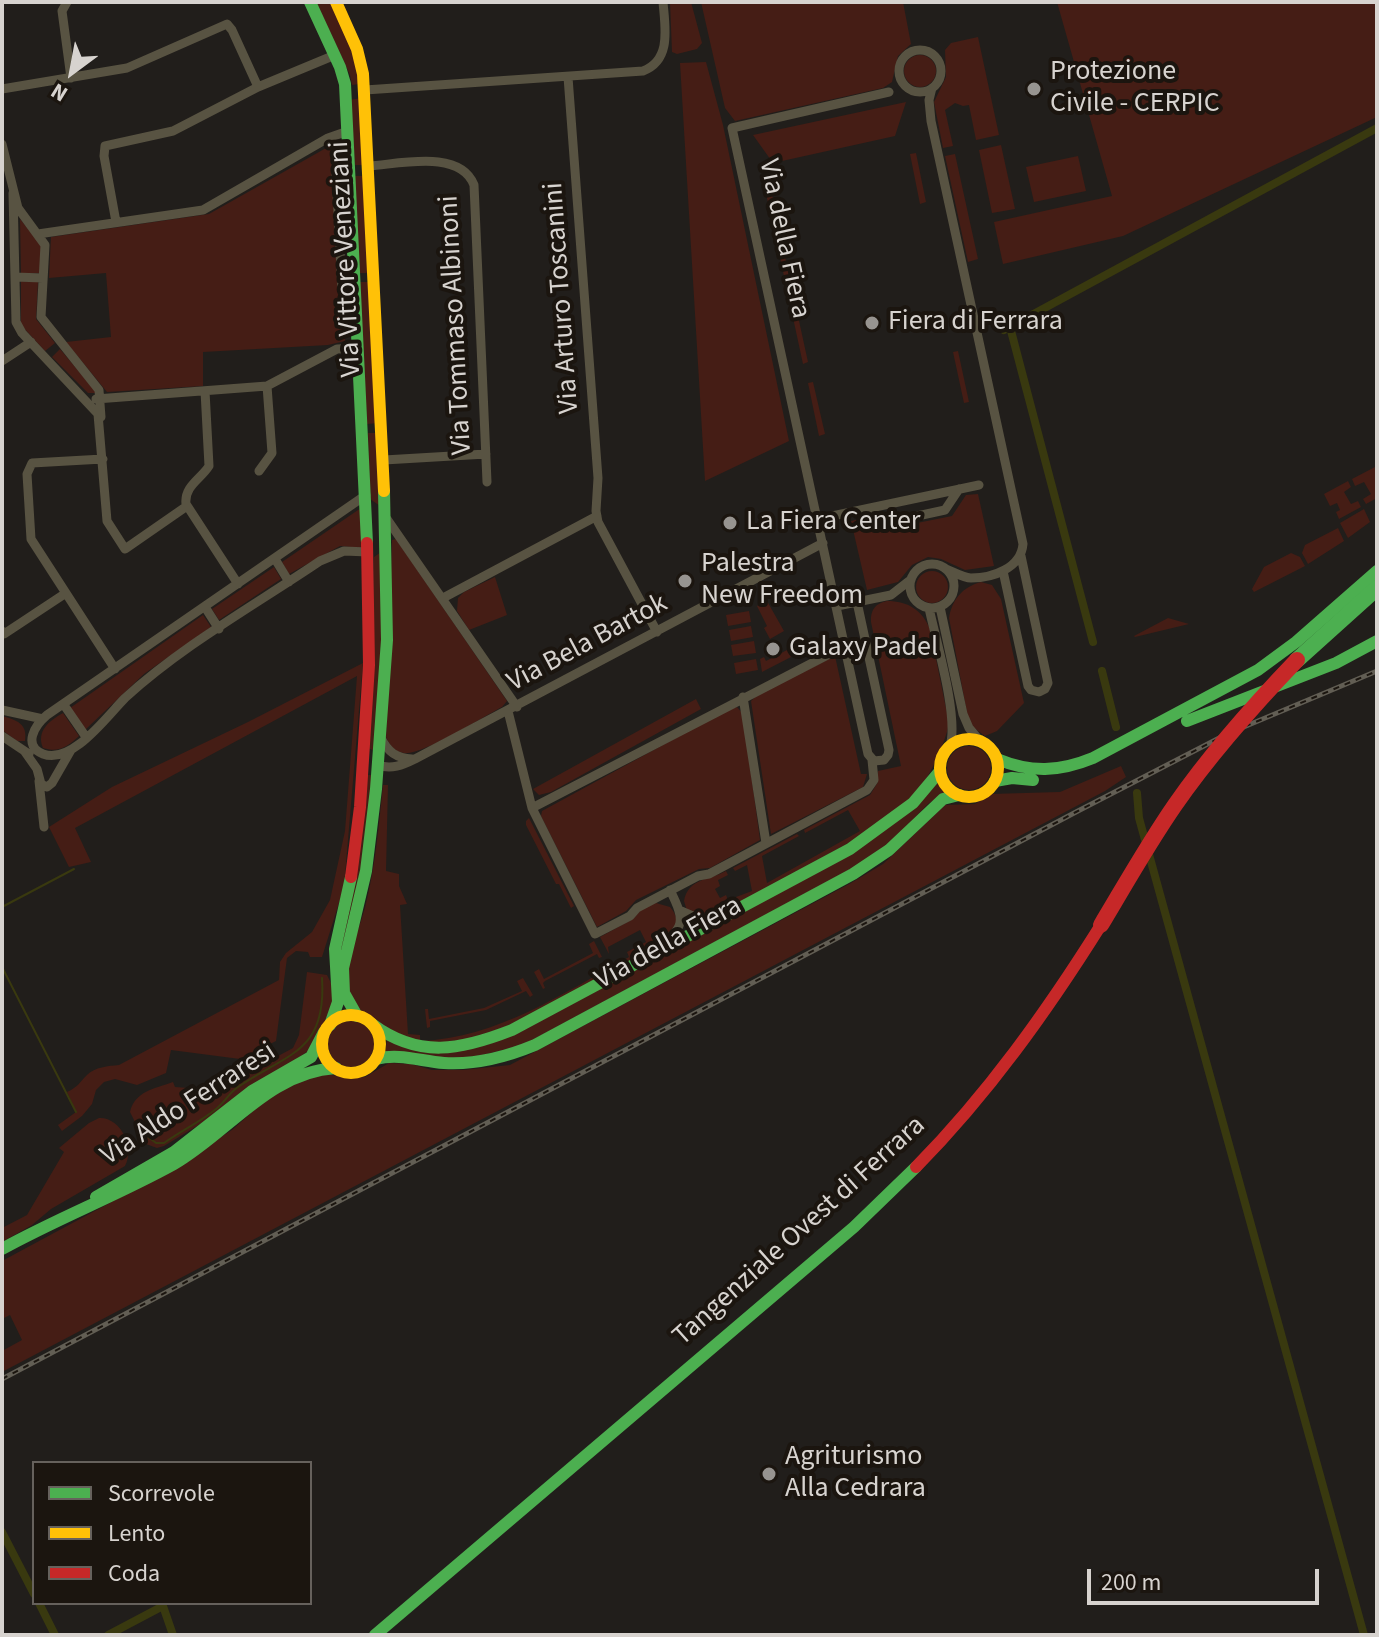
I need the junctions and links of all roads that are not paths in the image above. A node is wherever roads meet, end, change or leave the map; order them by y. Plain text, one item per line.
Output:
1 (67, 2) edge
2 (310, 2) edge
3 (336, 2) edge
4 (663, 2) edge
5 (335, 55) junction
6 (568, 77) junction
7 (899, 77) junction
8 (71, 78) junction
9 (258, 87) junction
10 (932, 88) junction
11 (2, 89) edge
12 (365, 90) junction
13 (346, 91) junction
14 (913, 91) junction
15 (889, 92) junction
16 (931, 121) junction
17 (348, 131) junction
18 (2, 144) edge
19 (369, 168) junction
20 (350, 171) junction
21 (13, 193) junction
22 (116, 222) junction
23 (38, 234) junction
24 (15, 237) junction
25 (2, 239) edge
26 (15, 277) junction
27 (374, 277) junction
28 (43, 278) junction
29 (355, 283) junction
30 (31, 342) junction
31 (62, 343) junction
32 (358, 348) junction
33 (46, 357) junction
34 (2, 361) edge
35 (267, 386) junction
36 (205, 391) junction
37 (101, 399) junction
38 (87, 400) junction
39 (101, 427) junction
40 (362, 428) junction
41 (382, 428) junction
42 (486, 454) junction
43 (103, 459) junction
44 (384, 460) junction
45 (259, 471) dead end
46 (487, 482) dead end
47 (979, 485) dead end
48 (959, 489) junction
49 (361, 501) junction
50 (187, 506) junction
51 (861, 510) junction
52 (597, 516) junction
53 (387, 519) junction
54 (818, 519) junction
55 (387, 541) junction
56 (823, 543) junction
57 (344, 551) junction
58 (368, 551) junction
59 (1021, 556) junction
60 (275, 559) junction
61 (946, 569) junction
62 (1003, 571) junction
63 (1377, 571) edge
64 (368, 572) junction
65 (970, 578) junction
66 (909, 581) junction
67 (289, 582) junction
68 (238, 584) junction
69 (1377, 588) edge
70 (66, 593) junction
71 (891, 595) junction
72 (952, 596) junction
73 (443, 598) junction
74 (915, 601) junction
75 (857, 602) junction
76 (837, 606) junction
77 (205, 607) junction
78 (940, 607) junction
79 (929, 608) junction
80 (219, 629) junction
81 (2, 631) edge
82 (657, 632) junction
83 (1377, 641) edge
84 (845, 646) junction
85 (115, 669) junction
86 (743, 697) junction
87 (64, 705) junction
88 (513, 709) junction
89 (2, 710) edge
90 (43, 719) junction
91 (2, 736) edge
92 (380, 736) junction
93 (86, 737) junction
94 (980, 741) junction
95 (950, 746) junction
96 (71, 750) junction
97 (25, 752) junction
98 (55, 755) junction
99 (997, 759) junction
100 (872, 760) junction
101 (397, 762) junction
102 (371, 764) junction
103 (940, 771) junction
104 (39, 781) junction
105 (995, 781) junction
106 (376, 789) junction
107 (959, 795) junction
108 (532, 808) junction
109 (44, 827) dead end
110 (766, 843) junction
111 (690, 880) junction
112 (670, 890) junction
113 (654, 899) junction
114 (752, 903) junction
115 (679, 908) junction
116 (635, 965) junction
117 (357, 1016) junction
118 (372, 1024) junction
119 (327, 1028) junction
120 (376, 1059) junction
121 (336, 1068) junction
122 (73, 1212) junction
123 (2, 1249) edge
124 (375, 1635) edge

1 - 8 street
2 - 5 main road, Via Vittore Veneziani
3 - 12 main road, Via Vittore Veneziani
4 - 6 street
5 - 9 street
5 - 13 main road, Via Vittore Veneziani
6 - 12 street
6 - 52 street, Via Arturo Toscanini
7 - 10 street
7 - 14 street
7 - 15 street
8 - 9 street
8 - 11 street
9 - 22 street
10 - 14 street, Via della Fiera
10 - 16 street
12 - 13 main road
12 - 19 main road, Via Vittore Veneziani
13 - 17 main road, Via Vittore Veneziani
14 - 15 street, Via della Fiera
14 - 16 street
15 - 54 street, Via della Fiera
16 - 59 street
17 - 20 main road, Via Vittore Veneziani
17 - 22 street
18 - 21 street
19 - 20 main road
19 - 27 main road, Via Vittore Veneziani
19 - 42 street, Via Tommaso Albinoni
20 - 29 main road, Via Vittore Veneziani
21 - 23 street
21 - 24 street
22 - 23 street
23 - 28 street
24 - 25 street
24 - 26 street
26 - 28 street
26 - 30 street
27 - 29 main road
27 - 41 main road, Via Vittore Veneziani
28 - 31 street
29 - 32 main road, Via Vittore Veneziani
30 - 33 street
30 - 34 street
31 - 33 street
31 - 37 street
32 - 35 street
32 - 40 main road, Via Vittore Veneziani
33 - 38 street
35 - 36 street
35 - 45 street
36 - 37 street
36 - 50 street
37 - 38 street
37 - 39 street
38 - 39 street
39 - 43 street
40 - 41 main road
40 - 49 main road, Via Vittore Veneziani
41 - 44 main road, Via Vittore Veneziani
42 - 44 street
42 - 46 street, Via Tommaso Albinoni
43 - 50 street
43 - 70 street
44 - 53 main road, Via Vittore Veneziani
47 - 48 street
48 - 51 street
48 - 51 street
49 - 53 main road
49 - 58 main road, Via Vittore Veneziani
49 - 60 street
50 - 68 street
51 - 54 street
52 - 73 street
52 - 82 street, Via Arturo Toscanini
53 - 55 main road, Via Vittore Veneziani
53 - 73 street
54 - 56 street, Via della Fiera
55 - 58 main road
55 - 92 main road, Via Aldo Ferraresi
56 - 76 street, Via della Fiera
56 - 82 street, Via Bela Bartok
57 - 58 street
57 - 64 street
57 - 67 street
58 - 64 main road, Via Aldo Ferraresi
59 - 62 street
59 - 62 street
60 - 67 street
60 - 68 street
61 - 65 street
61 - 66 street
61 - 72 street
62 - 65 street
63 - 99 main road
64 - 102 main road, Via Aldo Ferraresi
65 - 72 street
66 - 71 street
66 - 74 street
67 - 80 street
68 - 77 street
69 - 124 main road, Tangenziale Ovest di Ferrara, bridge
70 - 81 street
70 - 85 street
71 - 74 street
71 - 75 street
72 - 78 street
73 - 88 street
74 - 79 street
75 - 76 street
75 - 100 street, Via della Fiera
76 - 84 street, Via della Fiera
77 - 80 street
77 - 85 street
78 - 79 street
78 - 94 street
79 - 95 street, Via della Fiera
80 - 93 street
82 - 88 street, Via Bela Bartok
83 - 105 main road, Via della Fiera
84 - 86 street
84 - 100 street, Via della Fiera
85 - 87 street
86 - 108 street
86 - 110 street
87 - 90 street
87 - 93 street
88 - 101 street, Via Bela Bartok
88 - 108 street
89 - 90 street
90 - 98 street
91 - 97 street
92 - 101 street
92 - 102 main road, Via Aldo Ferraresi
93 - 96 street
94 - 95 main road
94 - 99 main road
95 - 103 main road, Via della Fiera
96 - 98 street
96 - 104 street
97 - 98 street
97 - 104 street
99 - 105 main road
100 - 110 street, Via della Fiera
101 - 102 street, Via Bela Bartok
101 - 106 street, Via Bela Bartok
102 - 106 main road, Via Aldo Ferraresi
102 - 119 main road, Via Aldo Ferraresi
103 - 107 main road
103 - 114 main road, Via della Fiera
104 - 109 street
105 - 107 main road, Via della Fiera
106 - 117 main road, Via Aldo Ferraresi
107 - 120 main road, Via della Fiera
108 - 113 street, Via della Fiera
110 - 111 street, Via della Fiera
111 - 112 street, Via della Fiera
111 - 115 street, Via della Fiera
112 - 113 street, Via della Fiera
112 - 115 street, Via della Fiera
113 - 115 street, Via della Fiera
114 - 115 street, Via della Fiera
114 - 116 main road, Via della Fiera
115 - 116 street, Via della Fiera
116 - 118 main road, Via della Fiera
117 - 118 main road
117 - 119 main road
118 - 120 main road
119 - 121 main road, Via Aldo Ferraresi
119 - 122 main road, Via Aldo Ferraresi
120 - 121 main road, Via Aldo Ferraresi
121 - 122 main road, Via Aldo Ferraresi
122 - 123 main road, Via Aldo Ferraresi

